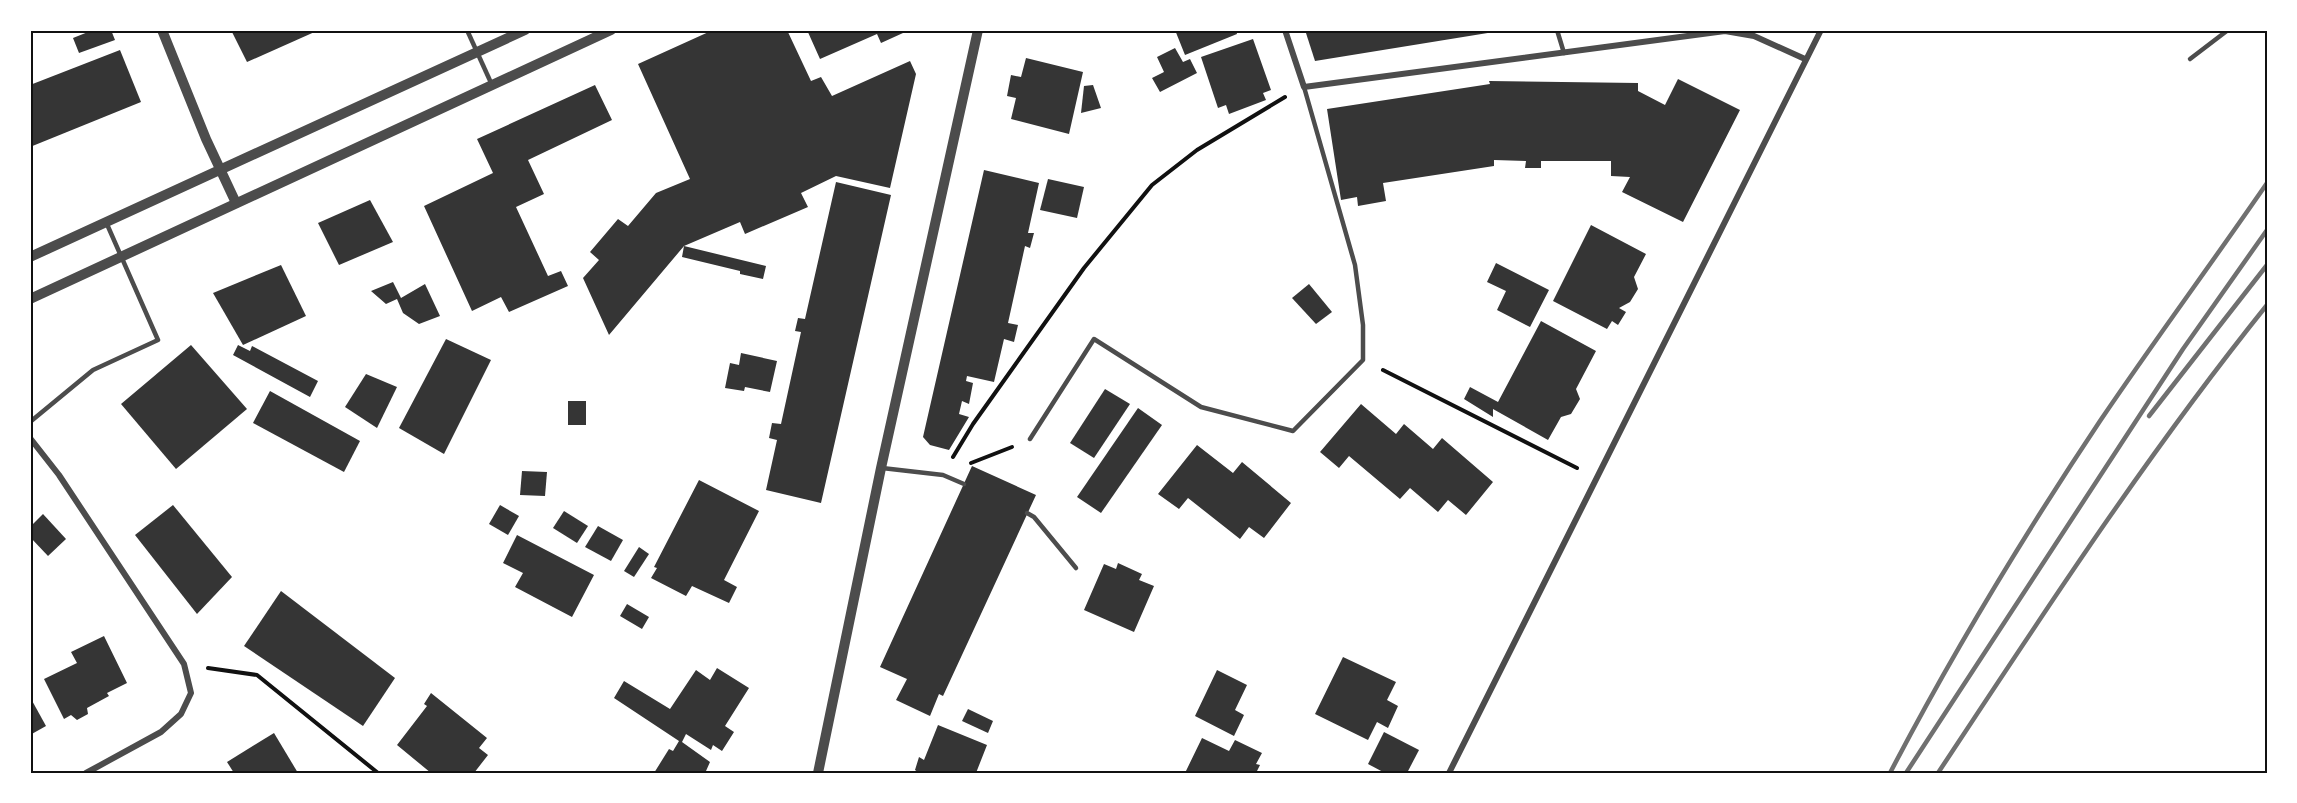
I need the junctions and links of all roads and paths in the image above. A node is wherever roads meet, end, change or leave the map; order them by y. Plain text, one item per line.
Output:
1 (162, 30) edge
2 (467, 30) edge
3 (525, 30) edge
4 (611, 30) edge
5 (978, 30) edge
6 (1285, 30) edge
7 (1557, 30) edge
8 (1821, 30) edge
9 (2228, 30) edge
10 (1725, 31) edge
11 (477, 52) junction
12 (1564, 53) junction
13 (2190, 58) dead end
14 (1805, 59) junction
15 (492, 85) junction
16 (1304, 87) junction
17 (221, 169) junction
18 (236, 203) junction
19 (106, 222) junction
20 (30, 257) edge
21 (121, 257) junction
22 (30, 299) edge
23 (1364, 360) junction
24 (30, 422) edge
25 (30, 438) edge
26 (1030, 440) joint
27 (881, 468) junction
28 (943, 475) junction
29 (1596, 478) junction
30 (964, 484) dead end
31 (1028, 513) dead end
32 (1076, 568) dead end
33 (184, 664) junction
34 (86, 773) edge
35 (378, 773) edge
36 (818, 773) edge
37 (1449, 773) edge

1 - 17 street
2 - 11 lane
3 - 11 street
4 - 15 street
5 - 27 street
6 - 16 street
7 - 12 lane
8 - 14 street
9 - 13 lane
10 - 12 street
10 - 14 street
11 - 15 lane
11 - 17 street
12 - 16 street
14 - 29 street
15 - 18 street
16 - 23 lane
16 - 28 path
17 - 18 street
17 - 19 street
18 - 21 street
19 - 20 street
19 - 21 lane
21 - 22 street
21 - 24 lane
23 - 26 lane
23 - 29 path
25 - 33 street
26 - 28 path
27 - 28 lane
27 - 36 street
28 - 30 lane
29 - 37 street
31 - 32 lane
33 - 34 street
33 - 35 path

